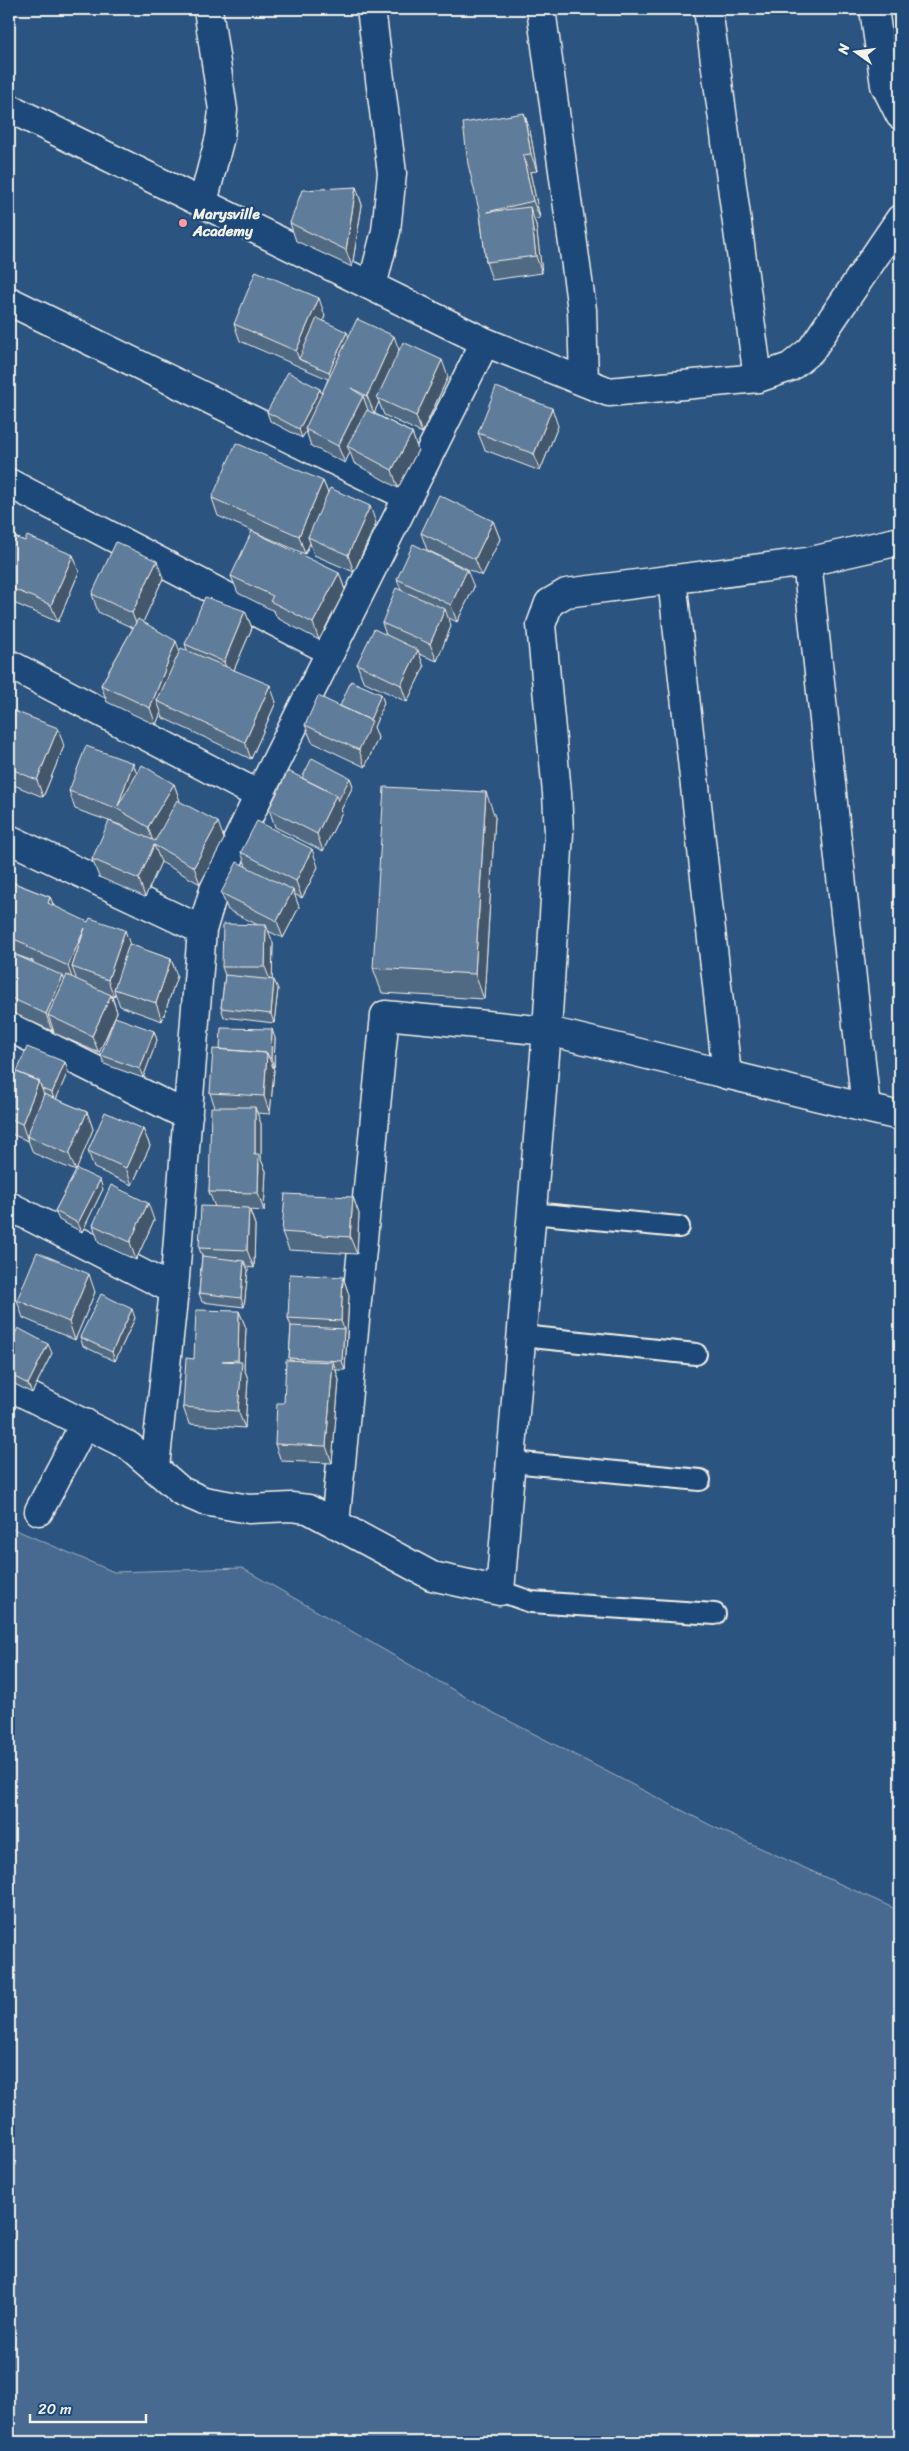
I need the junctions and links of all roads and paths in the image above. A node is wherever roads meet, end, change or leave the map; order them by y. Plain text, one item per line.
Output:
1 (208, 9) edge
2 (371, 9) edge
3 (541, 9) edge
4 (708, 9) edge
5 (874, 9) edge
6 (9, 108) edge
7 (900, 116) edge
8 (203, 202) junction
9 (900, 219) edge
10 (372, 286) junction
11 (9, 301) edge
12 (485, 342) junction
13 (758, 378) junction
14 (584, 382) junction
15 (9, 483) edge
16 (407, 496) junction
17 (900, 541) edge
18 (807, 562) junction
19 (672, 579) junction
20 (331, 651) junction
21 (9, 664) edge
22 (259, 796) junction
23 (9, 839) edge
24 (202, 930) junction
25 (9, 1027) edge
26 (547, 1030) junction
27 (727, 1075) junction
28 (866, 1108) junction
29 (188, 1116) junction
30 (900, 1116) edge
31 (9, 1206) edge
32 (532, 1213) junction
33 (679, 1227) dead end
34 (174, 1290) junction
35 (522, 1336) junction
36 (696, 1354) dead end
37 (9, 1386) edge
38 (85, 1423) junction
39 (512, 1462) junction
40 (155, 1467) junction
41 (700, 1480) dead end
42 (39, 1512) dead end
43 (335, 1524) junction
44 (500, 1591) junction
45 (715, 1614) dead end

1 - 8 street
2 - 10 street
3 - 14 street
4 - 13 street
5 - 7 street
6 - 8 street
8 - 10 street
9 - 13 street
10 - 12 street
11 - 16 street
12 - 14 street
12 - 16 street
13 - 14 street
15 - 20 street
16 - 20 street
17 - 18 street
18 - 19 street
18 - 28 street
19 - 26 street
19 - 27 street
20 - 22 street
21 - 22 street
22 - 24 street
23 - 24 street
24 - 29 street
25 - 29 street
26 - 27 street
26 - 32 street
26 - 43 street
27 - 28 street
28 - 30 street
29 - 34 street
31 - 34 street
32 - 33 lane
32 - 35 street
34 - 40 street
35 - 36 lane
35 - 39 street
37 - 38 street
38 - 40 street
38 - 42 street
39 - 41 lane
39 - 44 street
40 - 43 street
43 - 44 street
44 - 45 lane

